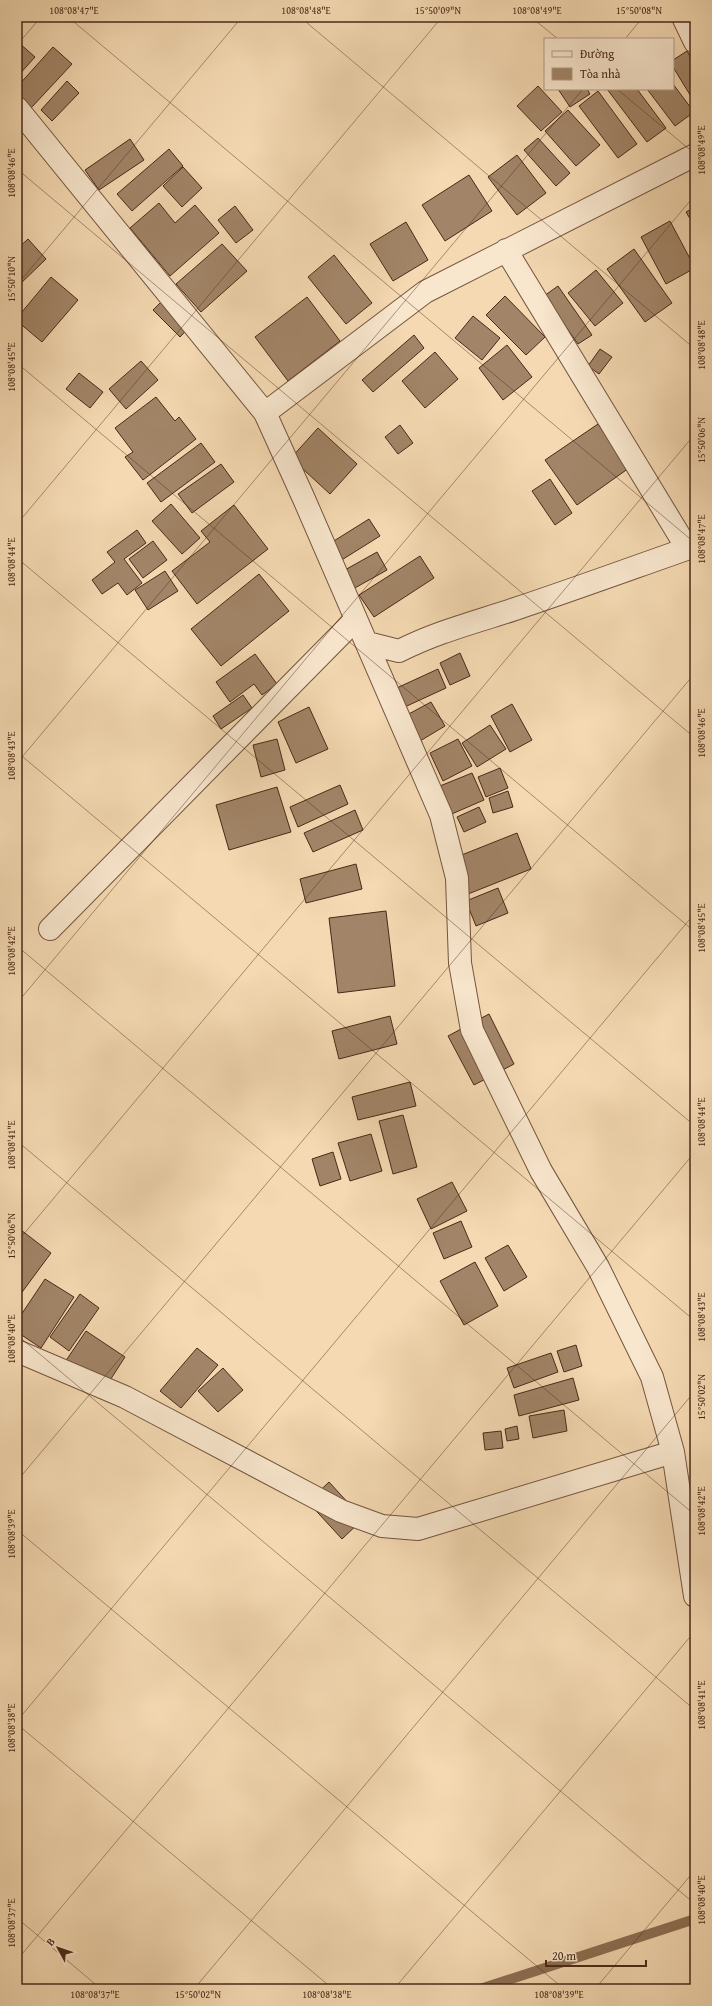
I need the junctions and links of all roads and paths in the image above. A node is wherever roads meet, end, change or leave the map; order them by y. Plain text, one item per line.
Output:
1 (683, 17) edge
2 (695, 42) edge
3 (17, 108) edge
4 (695, 155) edge
5 (506, 250) junction
6 (264, 413) junction
7 (691, 547) edge
8 (356, 619) junction
9 (367, 643) junction
10 (50, 929) dead end
11 (17, 1352) edge
12 (674, 1452) junction
13 (695, 1596) edge

1 - 2 street
3 - 6 street
4 - 5 street
5 - 6 street
5 - 7 street
6 - 8 street
7 - 9 street
8 - 9 street
8 - 10 street
9 - 12 street
11 - 12 street
12 - 13 street

